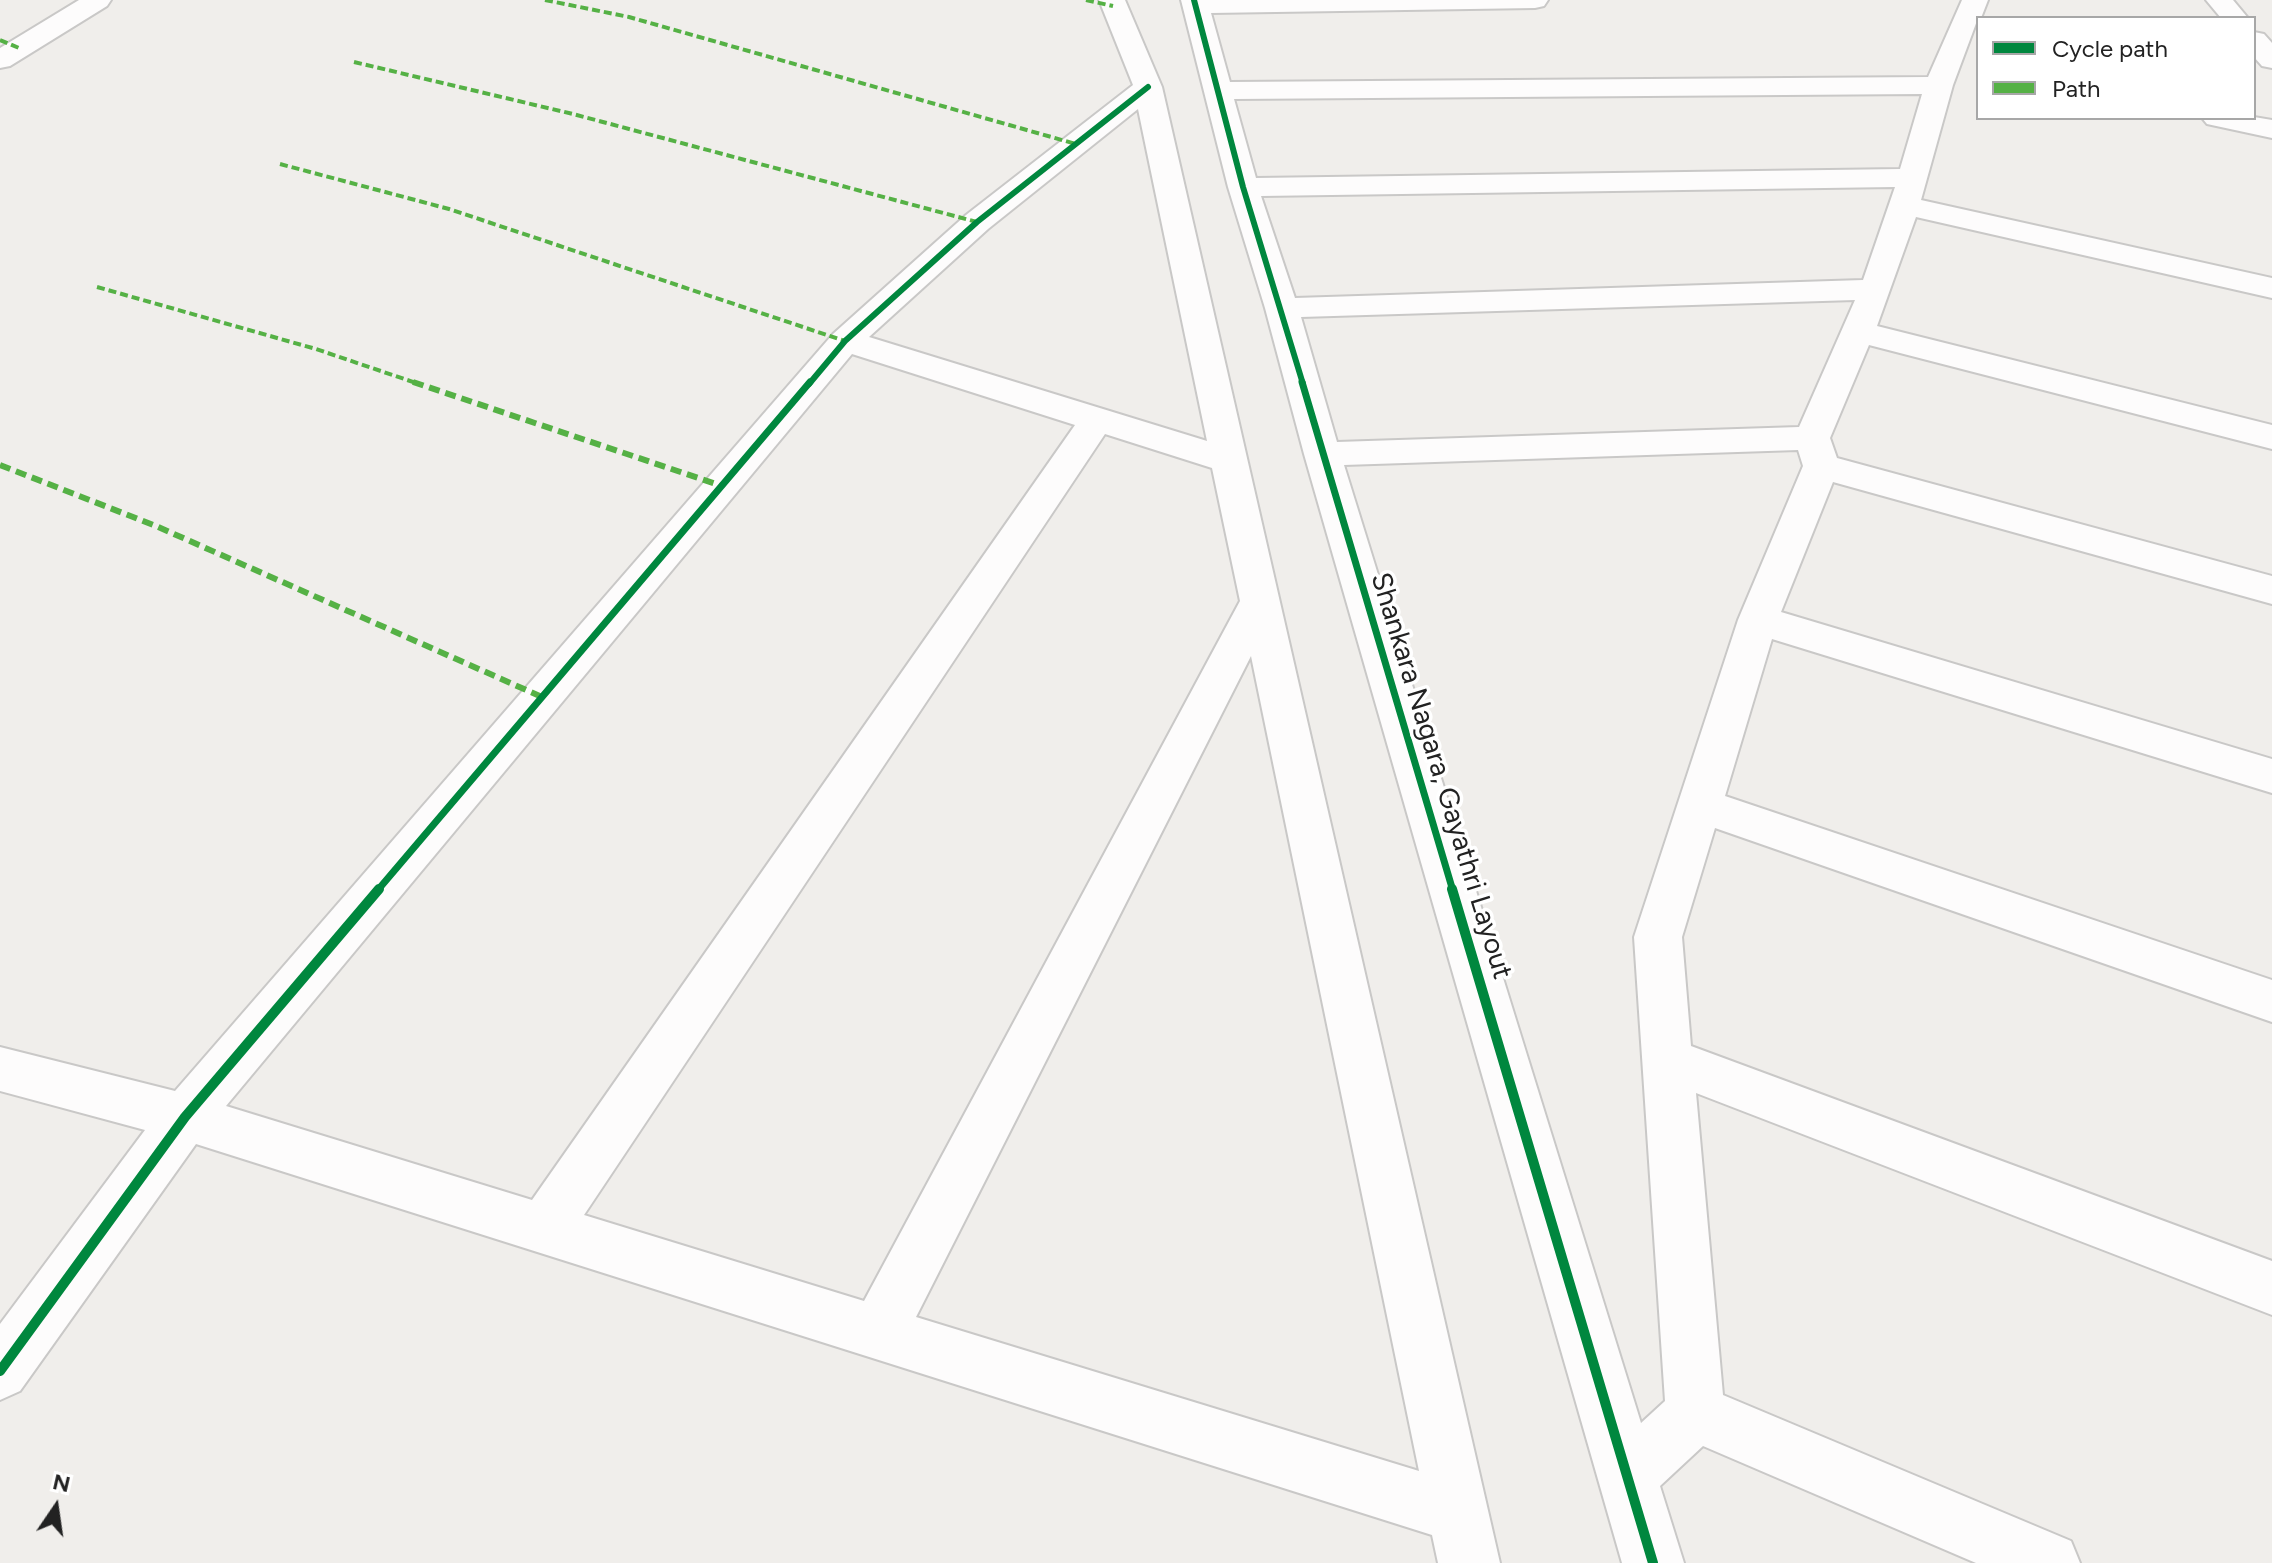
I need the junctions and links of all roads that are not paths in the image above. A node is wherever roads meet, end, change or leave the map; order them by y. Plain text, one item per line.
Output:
1 (98, 0) edge
2 (1112, 0) edge
3 (1535, 0) edge
4 (1975, 0) edge
5 (2219, 0) edge
6 (1194, 2) edge
7 (2233, 16) edge
8 (2256, 42) edge
9 (0, 60) edge
10 (2272, 60) edge
11 (1955, 75) edge
12 (1148, 87) junction
13 (1217, 91) junction
14 (2227, 120) edge
15 (2272, 129) edge
16 (1243, 187) junction
17 (1908, 192) junction
18 (2272, 288) edge
19 (1876, 289) junction
20 (1282, 308) junction
21 (1859, 332) junction
22 (845, 341) junction
23 (1097, 419) junction
24 (2272, 437) edge
25 (1816, 452) junction
26 (1322, 454) junction
27 (1230, 461) junction
28 (2272, 590) edge
29 (1260, 600) junction
30 (1758, 620) junction
31 (2272, 776) edge
32 (1699, 805) junction
33 (2272, 1001) edge
34 (1667, 1059) junction
35 (0, 1069) edge
36 (185, 1117) junction
37 (544, 1228) junction
38 (2272, 1288) edge
39 (878, 1332) junction
40 (0, 1371) edge
41 (1695, 1413) junction
42 (1627, 1476) junction
43 (1464, 1538) edge
44 (1653, 1563) edge
45 (2049, 1563) edge

1 - 9 street
2 - 12 street
3 - 6 street
4 - 11 street
5 - 7 street
6 - 13 street, Shankara Nagara, Gayathri Layout
8 - 10 street
11 - 13 street
11 - 17 street
12 - 22 street
12 - 27 street
13 - 16 street, Shankara Nagara, Gayathri Layout
14 - 15 street
16 - 17 street
16 - 20 street, Shankara Nagara, Gayathri Layout
17 - 18 street
17 - 19 street
19 - 20 street
19 - 21 street
20 - 26 street, Shankara Nagara, Gayathri Layout
21 - 24 street
21 - 25 street
22 - 23 street
22 - 36 street
23 - 27 street
23 - 37 street
25 - 26 street
25 - 28 street
25 - 30 street
26 - 42 street, Shankara Nagara, Gayathri Layout
27 - 29 street
29 - 39 street
29 - 43 street
30 - 31 street
30 - 32 street
32 - 33 street
32 - 34 street
34 - 38 street
34 - 41 street
35 - 36 street
36 - 37 street
36 - 40 street
37 - 39 street
39 - 43 street
41 - 42 street
41 - 45 street
42 - 44 street, Shankara Nagara, Gayathri Layout

